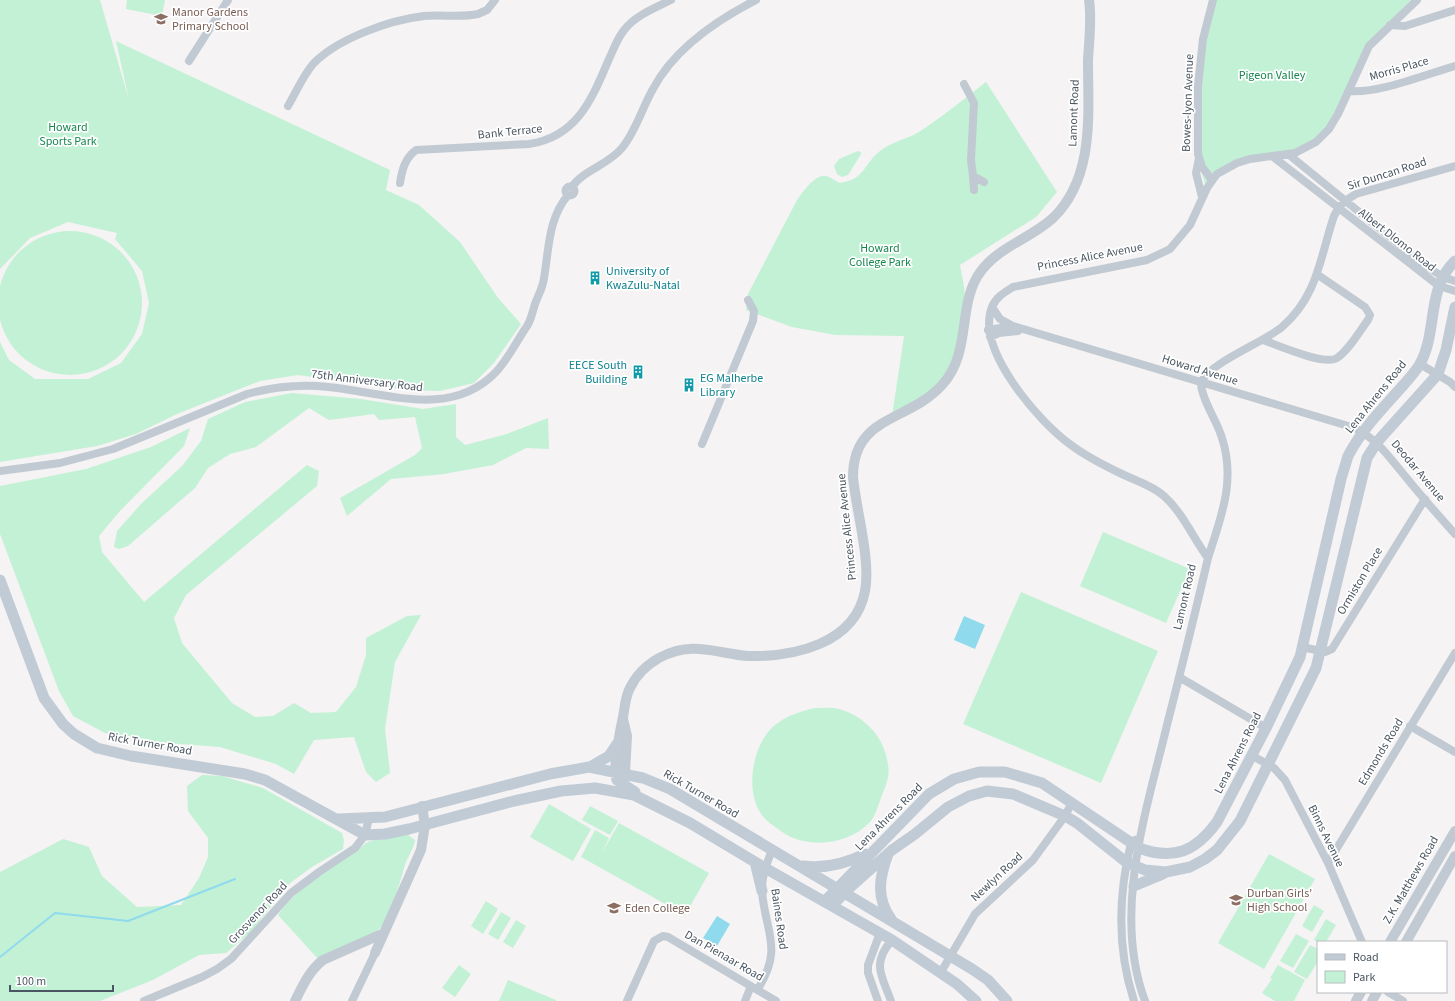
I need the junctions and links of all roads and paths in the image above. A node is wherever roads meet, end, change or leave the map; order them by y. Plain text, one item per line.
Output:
1 (228, 0) edge
2 (495, 0) edge
3 (671, 0) edge
4 (756, 0) edge
5 (1213, 0) edge
6 (1417, 0) edge
7 (1089, 1) edge
8 (1455, 10) edge
9 (1390, 25) junction
10 (189, 61) dead end
11 (1455, 66) edge
12 (964, 84) dead end
13 (1349, 91) junction
14 (288, 106) dead end
15 (1288, 154) junction
16 (1272, 156) junction
17 (1199, 158) junction
18 (1455, 166) edge
19 (973, 176) junction
20 (1212, 180) junction
21 (984, 182) dead end
22 (400, 184) dead end
23 (974, 190) dead end
24 (1202, 197) junction
25 (1344, 202) junction
26 (1338, 208) junction
27 (1455, 260) edge
28 (1318, 275) junction
29 (1455, 281) edge
30 (1441, 282) junction
31 (1455, 292) edge
32 (748, 300) dead end
33 (992, 307) junction
34 (1455, 307) edge
35 (966, 320) joint
36 (1013, 326) junction
37 (1030, 332) junction
38 (989, 334) junction
39 (1263, 340) junction
40 (1420, 364) junction
41 (1438, 374) junction
42 (1201, 383) junction
43 (1453, 384) edge
44 (1363, 432) junction
45 (1377, 442) junction
46 (702, 444) dead end
47 (0, 471) edge
48 (1424, 499) junction
49 (1455, 534) edge
50 (1326, 543) junction
51 (1345, 548) junction
52 (1208, 558) junction
53 (0, 580) edge
54 (1302, 647) junction
55 (1320, 651) junction
56 (1455, 653) edge
57 (1179, 677) junction
58 (623, 717) junction
59 (1410, 726) junction
60 (1266, 728) junction
61 (617, 744) junction
62 (1455, 752) edge
63 (1251, 755) junction
64 (1269, 765) junction
65 (589, 767) junction
66 (619, 775) junction
67 (595, 788) junction
68 (650, 802) junction
69 (1072, 802) junction
70 (422, 806) junction
71 (1065, 816) junction
72 (369, 818) junction
73 (338, 819) junction
74 (425, 825) junction
75 (898, 825) junction
76 (1455, 831) edge
77 (365, 835) junction
78 (910, 838) junction
79 (1135, 846) junction
80 (876, 848) junction
81 (772, 850) junction
82 (888, 854) junction
83 (1455, 856) edge
84 (755, 862) junction
85 (1328, 863) junction
86 (1131, 864) junction
87 (799, 866) junction
88 (765, 868) junction
89 (1172, 871) junction
90 (1134, 886) junction
91 (840, 890) junction
92 (762, 891) junction
93 (828, 903) junction
94 (1412, 905) junction
95 (1423, 912) junction
96 (892, 921) junction
97 (384, 932) junction
98 (880, 933) junction
99 (892, 940) junction
100 (1362, 941) edge
101 (1391, 941) edge
102 (1407, 941) edge
103 (364, 942) junction
104 (375, 953) junction
105 (950, 956) junction
106 (941, 972) junction
107 (1138, 977) junction
108 (1128, 979) junction
109 (755, 988) junction
110 (1390, 993) edge
111 (890, 999) edge
112 (144, 1001) edge
113 (295, 1001) edge
114 (352, 1001) edge
115 (627, 1001) edge
116 (744, 1001) edge
117 (776, 1001) edge
118 (878, 1001) edge
119 (976, 1001) edge
120 (1007, 1001) edge
121 (1134, 1001) edge
122 (1145, 1001) edge
123 (1403, 1001) edge

1 - 10 street
2 - 14 street
3 - 22 street, Bank Terrace
4 - 47 street, 75th Anniversary Road
5 - 17 street, Bowes-lyon Avenue
6 - 9 street, Princess Alice Avenue
7 - 35 street, Lamont Road
8 - 9 street
9 - 13 street, Princess Alice Avenue
11 - 13 street, Morris Place
12 - 19 street
13 - 15 street, Princess Alice Avenue
15 - 16 street, Princess Alice Avenue
15 - 25 street, Albert Dlomo Road
16 - 20 street, Princess Alice Avenue
16 - 26 street, Albert Dlomo Road
17 - 20 street, Bowes-lyon Avenue
17 - 24 street
18 - 25 street, Sir Duncan Road
19 - 21 street
19 - 23 street
20 - 24 street, Princess Alice Avenue
24 - 33 street, Princess Alice Avenue
25 - 26 street, Sir Duncan Road
25 - 30 street, Albert Dlomo Road
26 - 28 street, Sir Duncan Road
26 - 30 street, Albert Dlomo Road
27 - 30 main road, Lena Ahrens Road
28 - 39 street, Sir Duncan Road
28 - 39 street
29 - 30 street, Albert Dlomo Road
30 - 31 street, Albert Dlomo Road
30 - 40 main road, Lena Ahrens Road
32 - 46 street
33 - 36 street, Howard Avenue
33 - 38 street
34 - 41 main road, Lena Ahrens Road
35 - 58 street, Princess Alice Avenue
36 - 37 street, Howard Avenue
36 - 38 street, Howard Avenue
37 - 38 street, Howard Avenue
37 - 42 street, Howard Avenue
38 - 52 street, Lamont Road
39 - 42 street, Sir Duncan Road
40 - 41 street
40 - 44 main road, Lena Ahrens Road
41 - 43 street
41 - 45 main road, Lena Ahrens Road
42 - 44 street, Howard Avenue
42 - 52 street
44 - 45 street, Howard Avenue
44 - 50 main road, Lena Ahrens Road
45 - 48 street, Deodar Avenue
45 - 51 main road, Lena Ahrens Road
48 - 49 street, Deodar Avenue
48 - 55 street, Ormiston Place
50 - 51 main road
50 - 54 main road, Lena Ahrens Road
51 - 55 main road, Lena Ahrens Road
52 - 57 street, Lamont Road
53 - 73 main road, Rick Turner Road
54 - 55 street
54 - 60 main road, Lena Ahrens Road
55 - 64 main road, Lena Ahrens Road
56 - 59 street, Edmonds Road
57 - 60 street
57 - 79 street, Lamont Road
58 - 61 street, Princess Alice Avenue
58 - 66 street, Princess Alice Avenue
59 - 62 street
59 - 85 street, Edmonds Road
60 - 63 main road, Lena Ahrens Road
61 - 65 main road
61 - 66 street, Princess Alice Avenue
63 - 64 street, Binns Avenue
63 - 79 main road, Lena Ahrens Road
64 - 85 street, Binns Avenue
64 - 89 main road, Lena Ahrens Road
65 - 66 main road, Rick Turner Road
65 - 70 main road, Rick Turner Road
66 - 67 main road
66 - 68 main road
66 - 81 main road, Rick Turner Road
67 - 68 main road
67 - 74 main road
68 - 84 main road
69 - 71 street, Newlyn Road
69 - 75 main road, Lena Ahrens Road
69 - 79 main road, Lena Ahrens Road
70 - 72 main road, Rick Turner Road
70 - 74 street
71 - 78 main road, Lena Ahrens Road
71 - 86 main road, Lena Ahrens Road
71 - 105 street, Newlyn Road
72 - 73 main road, Rick Turner Road
72 - 77 street, Grosvenor Road
73 - 77 main road, Rick Turner Road
74 - 77 main road
74 - 97 street
75 - 78 main road
75 - 80 main road, Lena Ahrens Road
76 - 94 street, Z.K. Matthews Road
77 - 112 street, Grosvenor Road
78 - 82 main road, Lena Ahrens Road
79 - 86 street
80 - 87 main road
80 - 91 main road, Lena Ahrens Road
81 - 87 main road, Rick Turner Road
81 - 88 street, Baines Road
82 - 91 main road, Lena Ahrens Road
82 - 96 main road
83 - 95 street
84 - 88 main road
84 - 92 main road
85 - 100 street, Binns Avenue
86 - 89 main road, Lena Ahrens Road
86 - 90 street
86 - 108 street
87 - 91 main road, Rick Turner Road
88 - 92 street, Baines Road
88 - 93 main road
89 - 90 main road
90 - 107 street
91 - 93 main road, Lena Ahrens Road
91 - 96 main road, Rick Turner Road
92 - 109 street, Baines Road
93 - 98 main road
94 - 95 street
94 - 101 street, Z.K. Matthews Road
95 - 102 street
96 - 105 main road, Rick Turner Road
97 - 103 street
97 - 104 street
98 - 99 main road
98 - 118 street
99 - 106 main road
99 - 111 street
103 - 104 street
103 - 113 street
104 - 114 street
105 - 106 street, Newlyn Road
105 - 120 main road, Rick Turner Road
106 - 119 main road
107 - 108 street
107 - 122 street
108 - 121 street
109 - 115 street, Dan Pienaar Road
109 - 116 street, Baines Road
109 - 117 street, Dan Pienaar Road
110 - 123 street
111 - 118 street

